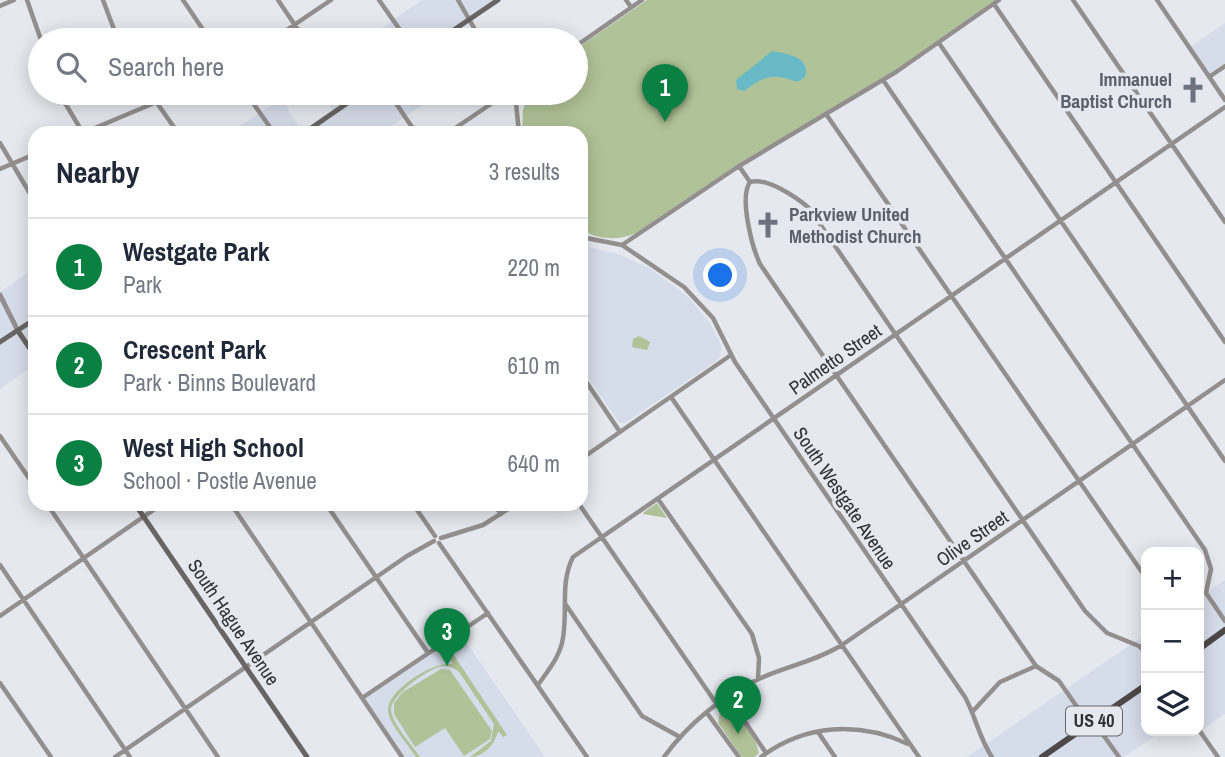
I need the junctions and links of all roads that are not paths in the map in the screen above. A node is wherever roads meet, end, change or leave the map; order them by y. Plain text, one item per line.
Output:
1 (15, 0) edge
2 (27, 0) edge
3 (103, 0) edge
4 (183, 0) edge
5 (278, 0) edge
6 (331, 0) edge
7 (379, 0) edge
8 (458, 0) edge
9 (498, 0) edge
10 (626, 0) edge
11 (642, 0) edge
12 (999, 0) edge
13 (1073, 0) edge
14 (1157, 0) edge
15 (993, 4) junction
16 (0, 6) edge
17 (631, 7) junction
18 (467, 21) junction
19 (295, 24) junction
20 (37, 28) edge
21 (114, 28) edge
22 (202, 28) edge
23 (289, 28) edge
24 (298, 28) edge
25 (399, 28) edge
26 (457, 28) edge
27 (472, 28) edge
28 (588, 37) edge
29 (939, 43) junction
30 (1225, 66) edge
31 (1209, 77) junction
32 (883, 80) junction
33 (1225, 100) edge
34 (67, 105) edge
35 (150, 105) edge
36 (159, 105) edge
37 (254, 105) edge
38 (344, 105) edge
39 (397, 105) edge
40 (489, 105) edge
41 (516, 105) edge
42 (1225, 107) edge
43 (826, 114) junction
44 (79, 126) edge
45 (100, 126) edge
46 (173, 126) edge
47 (269, 126) edge
48 (314, 126) edge
49 (411, 126) edge
50 (458, 126) edge
51 (518, 126) edge
52 (0, 143) edge
53 (1171, 144) junction
54 (28, 157) edge
55 (10, 165) junction
56 (739, 166) junction
57 (0, 169) edge
58 (750, 182) junction
59 (1115, 183) junction
60 (28, 192) edge
61 (1060, 220) junction
62 (1225, 222) edge
63 (588, 238) edge
64 (622, 245) junction
65 (1006, 258) junction
66 (0, 295) edge
67 (951, 296) junction
68 (28, 324) edge
69 (18, 331) junction
70 (896, 334) junction
71 (0, 342) edge
72 (1225, 342) edge
73 (28, 346) edge
74 (731, 355) junction
75 (837, 375) junction
76 (1225, 380) edge
77 (588, 384) edge
78 (671, 397) junction
79 (1187, 406) junction
80 (774, 418) junction
81 (620, 432) junction
82 (0, 436) edge
83 (1132, 444) junction
84 (588, 454) edge
85 (714, 460) junction
86 (1225, 461) edge
87 (28, 477) edge
88 (1078, 481) junction
89 (658, 499) junction
90 (52, 511) edge
91 (140, 511) edge
92 (152, 511) edge
93 (236, 511) edge
94 (331, 511) edge
95 (418, 511) edge
96 (499, 511) edge
97 (506, 511) edge
98 (584, 511) edge
99 (501, 514) junction
100 (144, 516) junction
101 (1023, 519) junction
102 (602, 537) junction
103 (437, 540) junction
104 (84, 558) junction
105 (963, 560) junction
106 (0, 565) edge
107 (1141, 571) edge
108 (376, 577) junction
109 (1206, 593) joint
110 (23, 600) junction
111 (565, 604) junction
112 (901, 604) junction
113 (488, 613) junction
114 (0, 616) edge
115 (1225, 621) edge
116 (311, 622) junction
117 (1225, 630) edge
118 (842, 645) junction
119 (1204, 645) edge
120 (1141, 650) edge
121 (428, 653) junction
122 (1036, 666) junction
123 (246, 667) junction
124 (758, 679) junction
125 (0, 683) edge
126 (537, 685) junction
127 (1141, 688) edge
128 (362, 698) junction
129 (729, 698) junction
130 (718, 706) junction
131 (185, 709) junction
132 (973, 711) junction
133 (708, 713) junction
134 (1091, 722) junction
135 (898, 726) junction
136 (818, 732) junction
137 (887, 734) junction
138 (678, 736) junction
139 (1203, 736) edge
140 (911, 746) junction
141 (125, 750) junction
142 (763, 755) edge
143 (51, 757) edge
144 (115, 757) edge
145 (130, 757) edge
146 (218, 757) edge
147 (307, 757) edge
148 (402, 757) edge
149 (587, 757) edge
150 (664, 757) edge
151 (739, 757) edge
152 (835, 757) edge
153 (919, 757) edge
154 (992, 757) edge
155 (1042, 757) edge
156 (1119, 757) edge
157 (1218, 757) edge

1 - 16 street
2 - 20 street
3 - 21 street
4 - 22 street
5 - 19 street
6 - 19 street
7 - 25 street
8 - 18 street
9 - 18 main road
10 - 17 street
11 - 17 street
12 - 15 street
13 - 53 street
14 - 31 street
15 - 29 street
15 - 59 street
17 - 28 street
18 - 26 main road
18 - 27 street
19 - 23 street
19 - 24 street
29 - 32 street
29 - 61 street
30 - 31 street
31 - 33 street
32 - 43 street
32 - 65 street
34 - 44 street
35 - 45 street
36 - 46 street
37 - 47 street
38 - 48 main road
39 - 49 street
40 - 50 street
41 - 51 street
42 - 53 street, Palmetto Street
43 - 56 street
43 - 67 street
52 - 55 street
53 - 59 street, Palmetto Street
53 - 62 street
54 - 55 street
55 - 57 street
55 - 60 street
56 - 58 street
56 - 64 street
58 - 70 street
58 - 75 street
59 - 61 street, Palmetto Street
59 - 72 street
61 - 65 street, Palmetto Street
61 - 79 street
63 - 64 street, South Westgate Avenue
64 - 74 street, South Westgate Avenue
65 - 67 street, Palmetto Street
65 - 83 street
66 - 69 street
67 - 70 street, Palmetto Street
67 - 88 street
68 - 69 main road
69 - 71 main road
69 - 73 main road
70 - 75 street, Palmetto Street
70 - 101 street
74 - 78 street
74 - 80 street, South Westgate Avenue
75 - 80 street, Palmetto Street
75 - 105 street
76 - 79 street, Olive Street
77 - 81 street
78 - 81 street
78 - 85 street
79 - 83 street, Olive Street
79 - 86 street
80 - 85 street, Palmetto Street
80 - 112 street, South Westgate Avenue
81 - 84 street
82 - 87 street
83 - 88 street, Olive Street
83 - 109 street
85 - 89 street, Palmetto Street
85 - 118 street
88 - 101 street, Olive Street
88 - 107 street
89 - 102 street, Palmetto Street
89 - 124 street
90 - 104 street
91 - 100 main road, South Hague Avenue
92 - 100 street
93 - 116 street
94 - 108 street
95 - 103 street
96 - 99 street
97 - 99 street
98 - 102 street
99 - 103 street
100 - 104 street
100 - 123 main road, South Hague Avenue
101 - 105 street, Olive Street
101 - 120 street
102 - 111 street, Palmetto Street
102 - 130 street
103 - 108 street
103 - 113 street
104 - 110 street
104 - 131 street
105 - 112 street, Olive Street
105 - 122 street
106 - 110 street
108 - 116 street
108 - 121 street
109 - 115 street
110 - 114 street
110 - 141 street
111 - 126 street, Palmetto Street
111 - 138 street
112 - 118 street, Olive Street
112 - 132 street, South Westgate Avenue
113 - 121 street
113 - 126 street
116 - 123 street
116 - 128 street
117 - 119 main road
118 - 124 street, Olive Street
118 - 135 street
121 - 128 street
122 - 132 street
122 - 134 street
123 - 131 street
123 - 147 main road, South Hague Avenue
124 - 129 street, Olive Street
125 - 143 street
126 - 149 street
127 - 134 main road, US 40
128 - 148 street
129 - 130 street, Olive Street
129 - 142 street
130 - 133 street, Olive Street
131 - 141 street
131 - 146 street
132 - 154 street, South Westgate Avenue
133 - 138 street, Olive Street
133 - 151 street
134 - 155 main road, US 40
134 - 156 street
135 - 137 street
135 - 140 street
136 - 137 street
136 - 142 street
136 - 152 street
137 - 140 street
138 - 150 street, Olive Street
139 - 157 street
140 - 153 street
141 - 144 street
141 - 145 street

